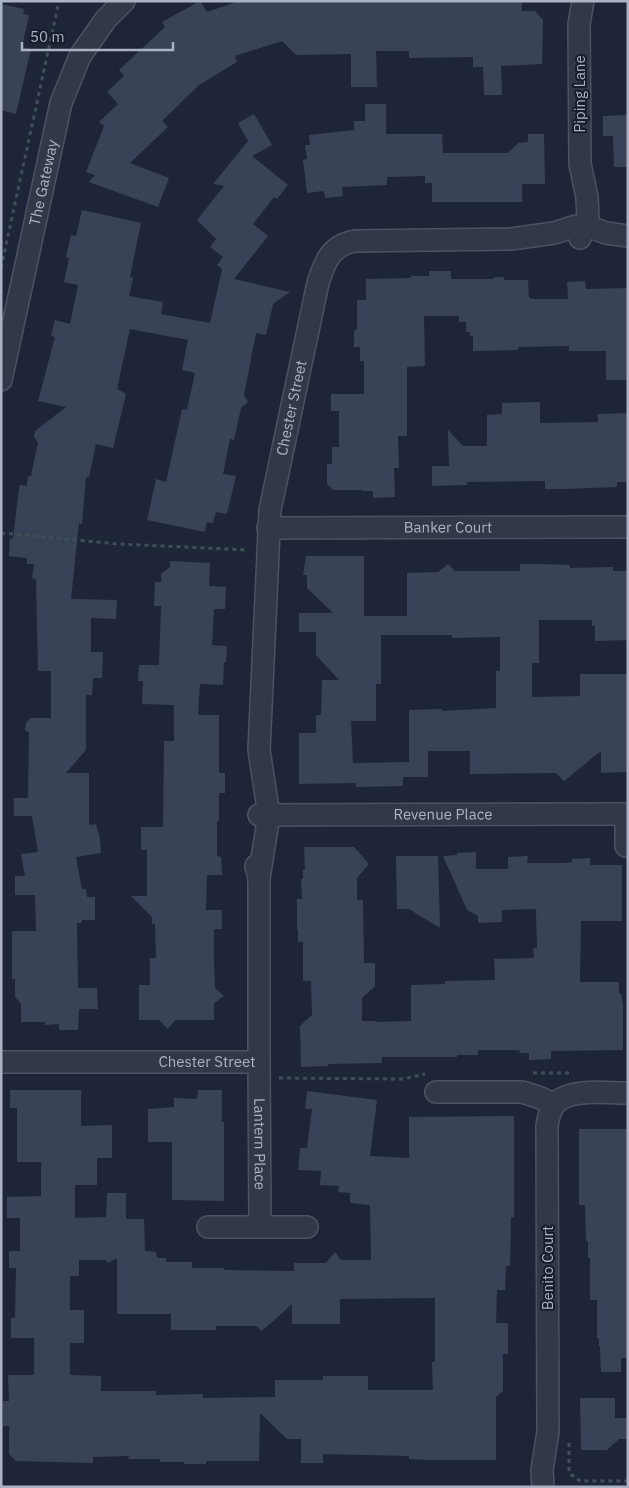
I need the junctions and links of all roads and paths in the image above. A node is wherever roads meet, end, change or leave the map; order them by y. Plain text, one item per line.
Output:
1 (59, 1) edge
2 (124, 1) edge
3 (575, 1) edge
4 (583, 1) edge
5 (579, 24) junction
6 (580, 230) junction
7 (628, 236) edge
8 (628, 243) edge
9 (1, 268) edge
10 (1, 380) edge
11 (628, 527) edge
12 (268, 528) junction
13 (1, 533) edge
14 (249, 550) dead end
15 (627, 814) edge
16 (264, 815) junction
17 (626, 846) dead end
18 (1, 1062) edge
19 (259, 1062) junction
20 (436, 1092) dead end
21 (628, 1093) edge
22 (554, 1105) junction
23 (208, 1227) dead end
24 (260, 1227) junction
25 (307, 1227) dead end
26 (558, 1434) junction
27 (628, 1481) edge
28 (543, 1487) edge
29 (555, 1487) edge

1 - 9 path
2 - 10 street, The Gateway
3 - 5 street, Piping Lane
4 - 5 street, Piping Lane
5 - 6 street, Piping Lane
6 - 7 street, Chester Street
6 - 8 street, Chester Street
6 - 12 street, Chester Street
11 - 12 street, Banker Court
12 - 16 street, Chester Street
13 - 14 path
15 - 16 street, Revenue Place
15 - 17 street, Revenue Place
16 - 19 street, Chester Street
18 - 19 street, Chester Street
19 - 24 street, Lantern Place
20 - 22 street
21 - 22 street
22 - 26 street, Benito Court
23 - 24 street
24 - 25 street
26 - 27 path
26 - 28 street, Benito Court
26 - 29 street, Benito Court

